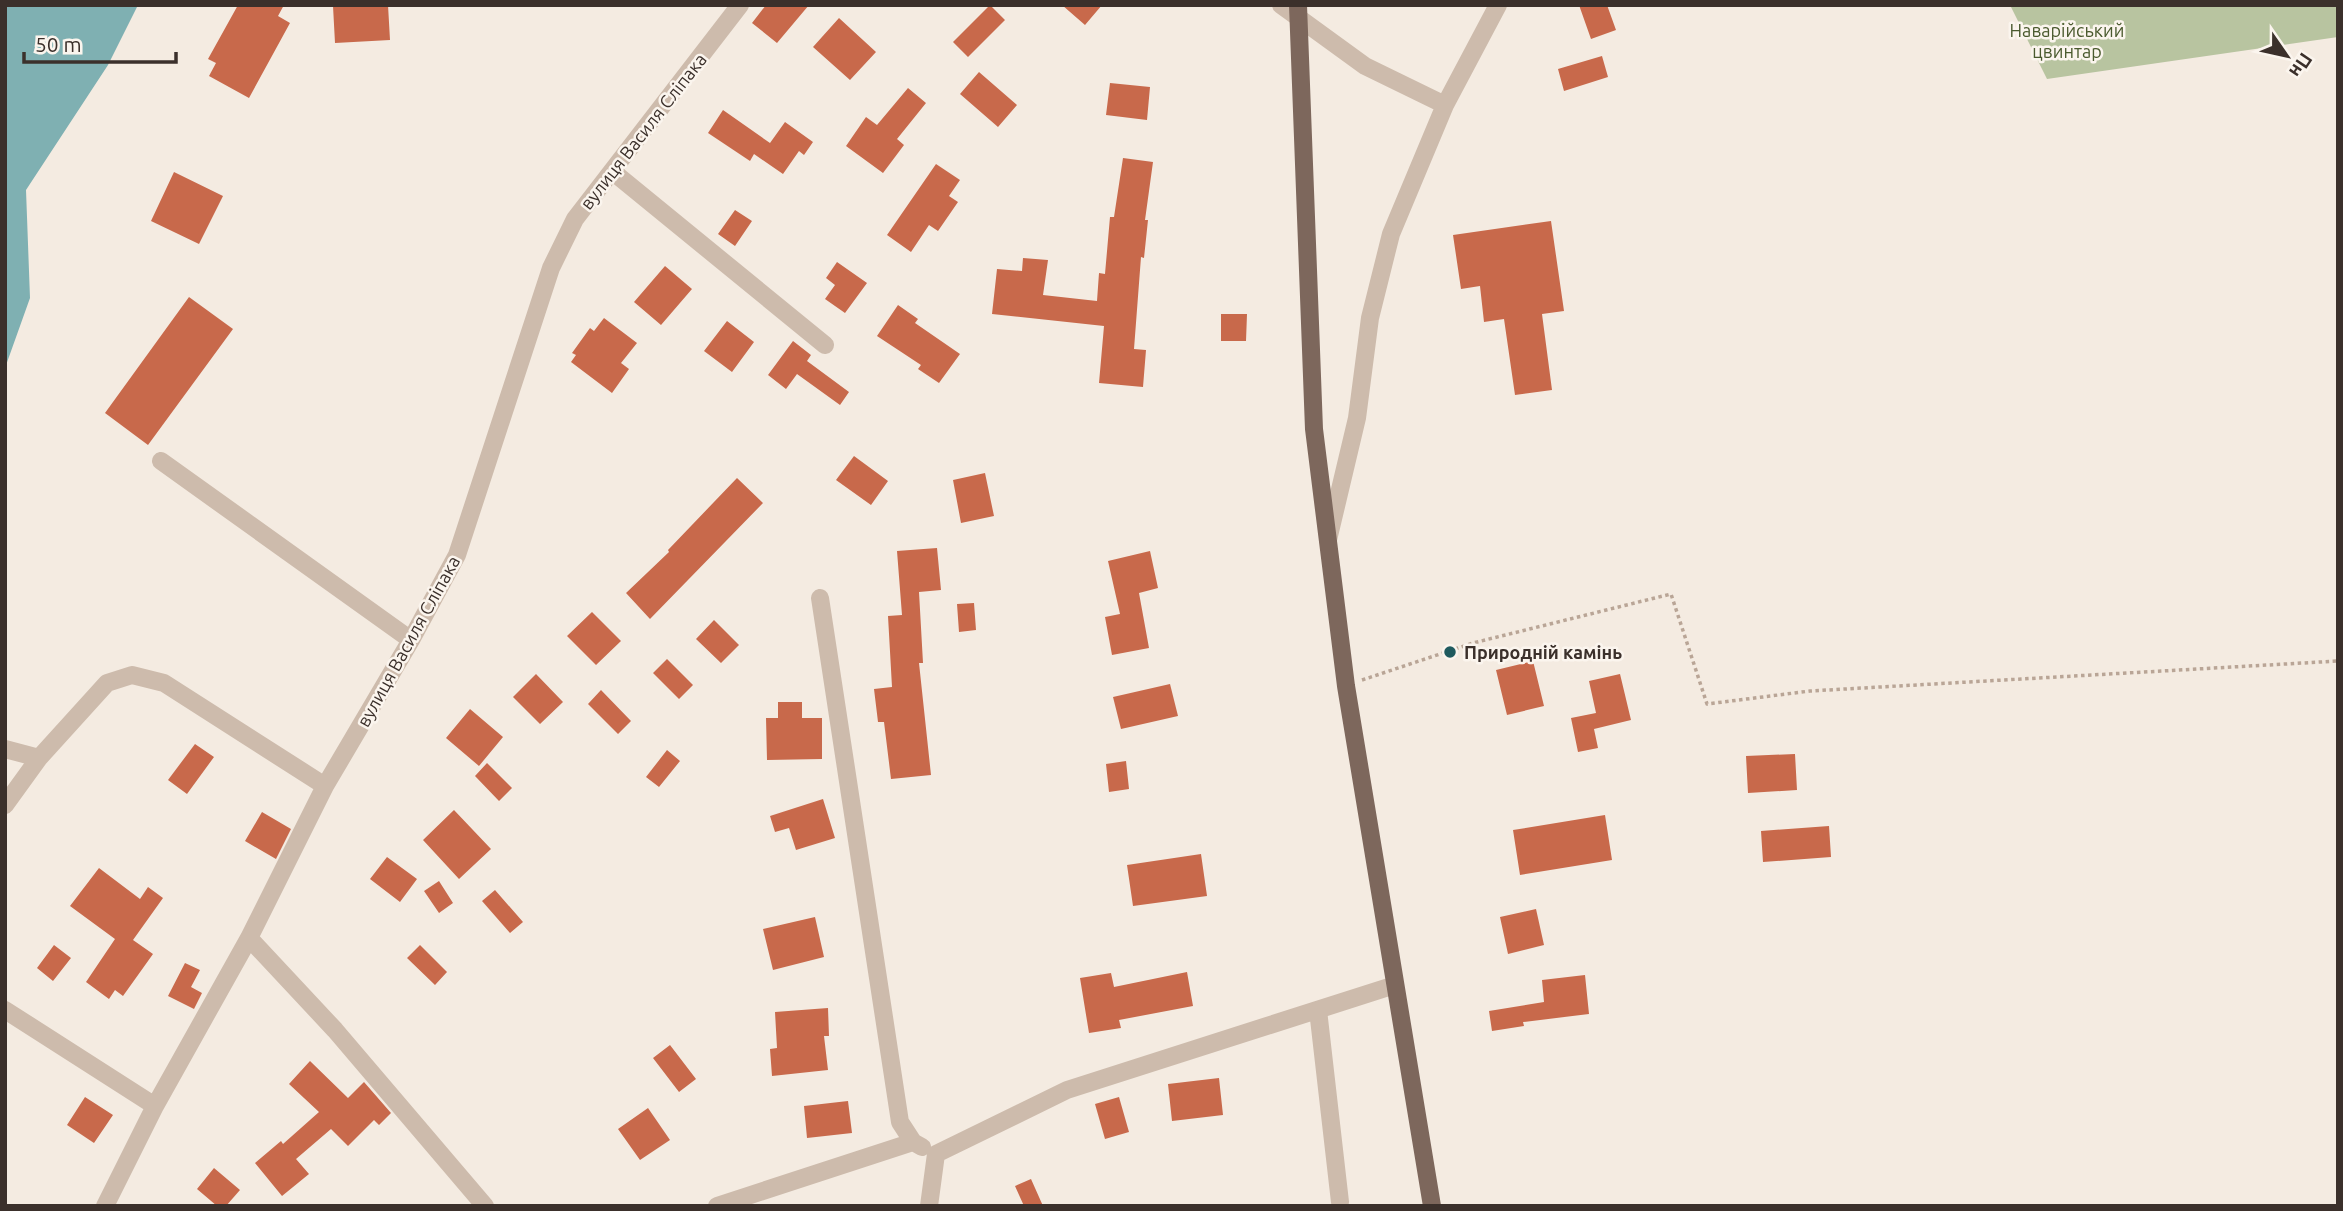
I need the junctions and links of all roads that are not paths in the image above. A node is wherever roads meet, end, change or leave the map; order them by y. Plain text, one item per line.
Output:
1 (1281, 5) edge
2 (1498, 5) edge
3 (735, 7) edge
4 (1298, 12) edge
5 (1445, 105) junction
6 (612, 171) junction
7 (825, 345) dead end
8 (161, 461) dead end
9 (1327, 544) junction
10 (820, 598) dead end
11 (411, 640) junction
12 (5, 749) edge
13 (39, 758) junction
14 (325, 786) junction
15 (5, 805) edge
16 (249, 938) junction
17 (1395, 985) junction
18 (5, 1010) edge
19 (1318, 1010) junction
20 (155, 1106) junction
21 (913, 1142) junction
22 (936, 1154) junction
23 (1340, 1202) dead end
24 (104, 1206) edge
25 (485, 1206) edge
26 (717, 1206) edge
27 (929, 1206) edge
28 (1432, 1206) edge

1 - 4 street
2 - 5 street
3 - 6 street, вулиця Василя Сліпака
4 - 5 street
4 - 9 main road
5 - 9 street
6 - 7 street
6 - 11 street, вулиця Василя Сліпака
8 - 11 street
9 - 17 main road
10 - 21 street
11 - 14 street, вулиця Василя Сліпака
12 - 13 street
13 - 14 street
13 - 15 street
14 - 16 street, вулиця Василя Сліпака
16 - 20 street, вулиця Василя Сліпака
16 - 25 street
17 - 19 street
17 - 28 main road
18 - 20 street
19 - 22 street
19 - 23 street
20 - 24 street, вулиця Василя Сліпака
21 - 22 street
21 - 26 street
22 - 27 street

